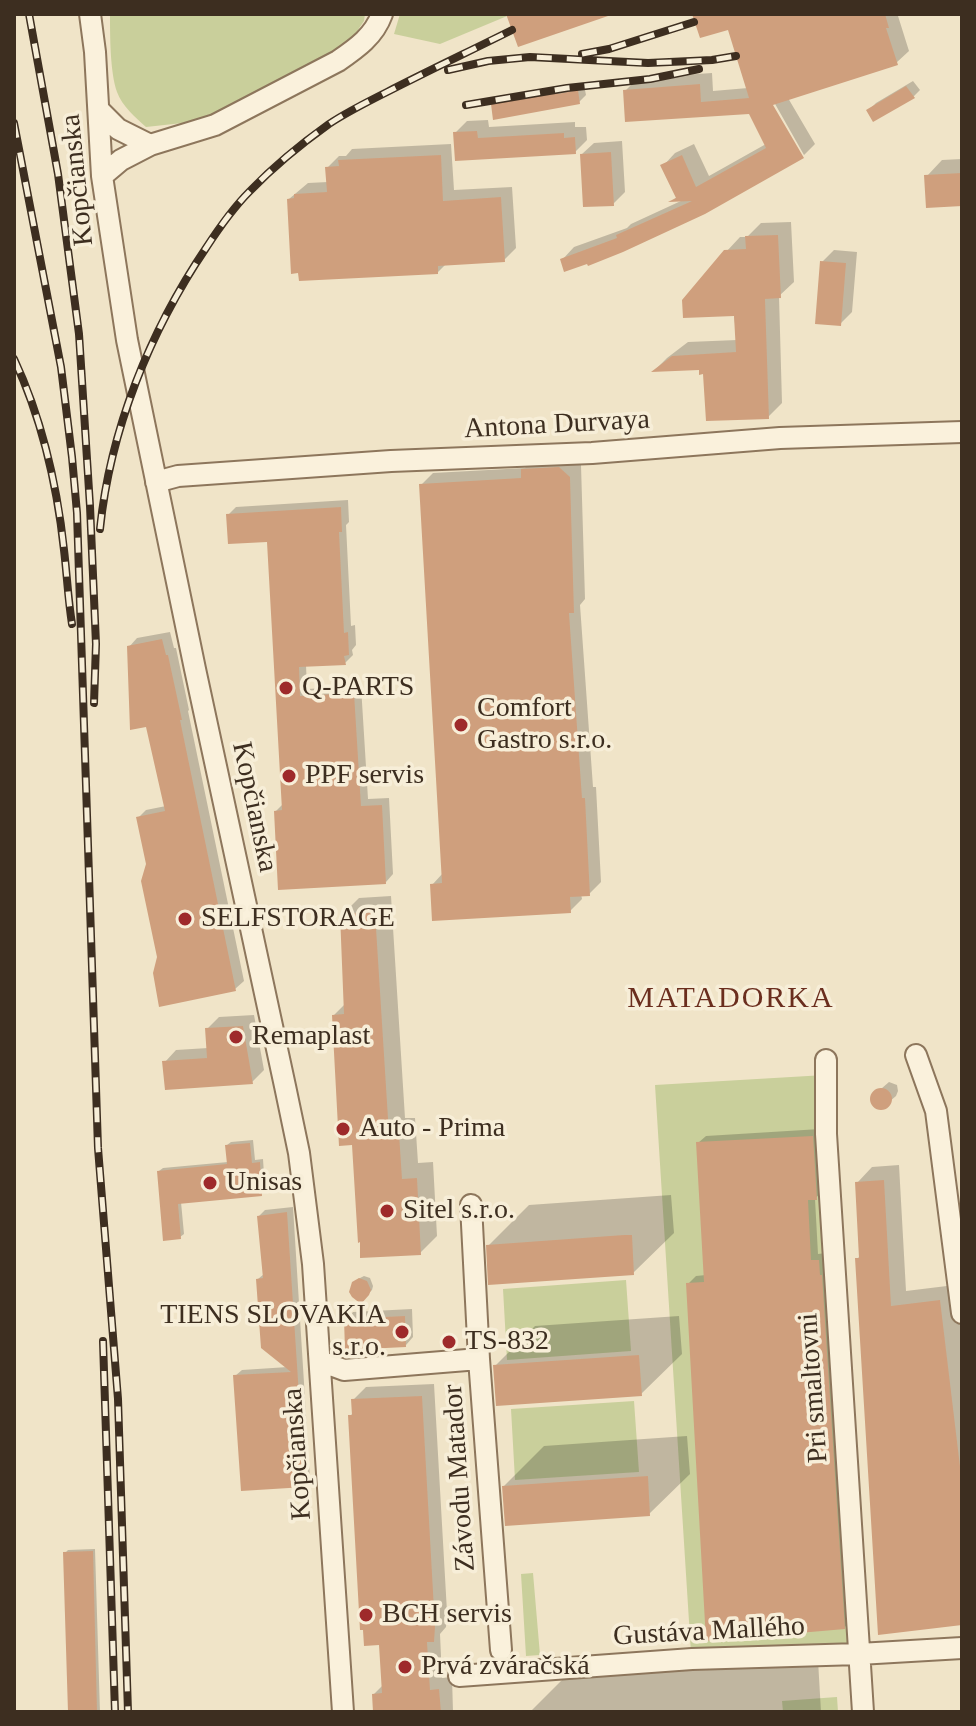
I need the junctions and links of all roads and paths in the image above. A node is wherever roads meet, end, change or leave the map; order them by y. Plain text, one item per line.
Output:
1 (90, 14) edge
2 (382, 14) edge
3 (99, 110) junction
4 (150, 145) junction
5 (102, 176) junction
6 (962, 432) edge
7 (156, 482) junction
8 (916, 1055) dead end
9 (826, 1060) dead end
10 (471, 1205) dead end
11 (962, 1313) edge
12 (479, 1359) junction
13 (320, 1361) junction
14 (962, 1648) edge
15 (501, 1650) dead end
16 (859, 1654) junction
17 (459, 1676) dead end
18 (343, 1712) edge
19 (863, 1712) edge

1 - 3 street, Kopčianska
2 - 4 street
3 - 4 street
3 - 5 street, Kopčianska
4 - 5 street
5 - 7 street, Kopčianska
6 - 7 street, Antona Durvaya
7 - 13 street, Kopčianska
8 - 11 street
9 - 16 street, Pri smaltovni
10 - 12 street, Závodu Matador
12 - 13 street
12 - 15 street, Závodu Matador
13 - 18 street, Kopčianska
14 - 16 street, Gustáva Mallého
16 - 17 street, Gustáva Mallého
16 - 19 street, Pri smaltovni

